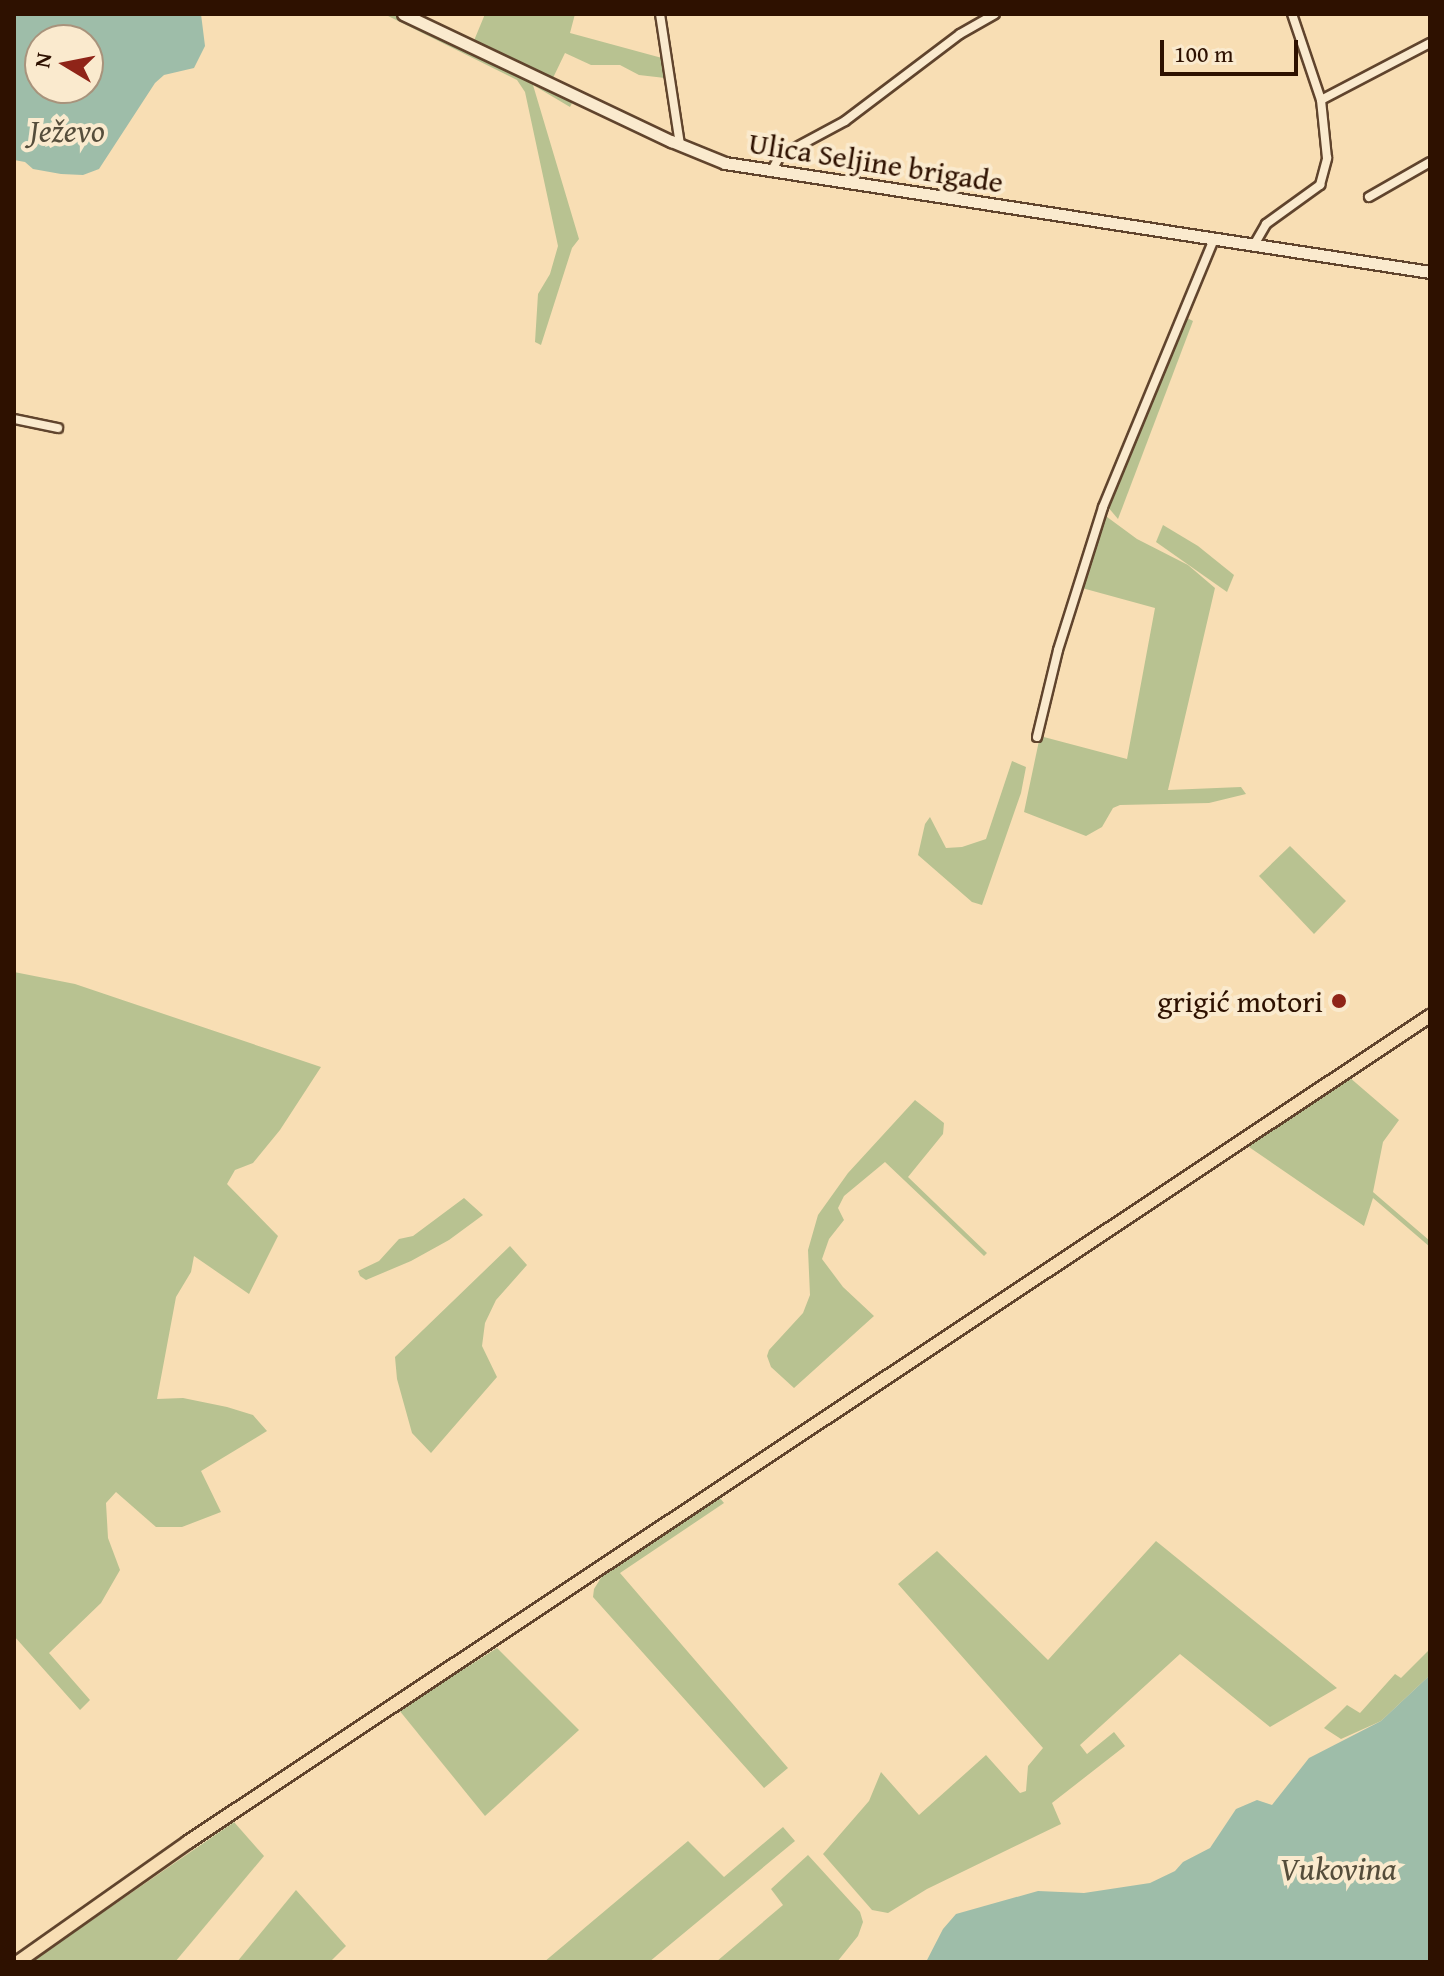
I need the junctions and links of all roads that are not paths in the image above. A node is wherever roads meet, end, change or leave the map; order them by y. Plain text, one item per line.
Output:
1 (403, 14) edge
2 (660, 14) edge
3 (995, 14) edge
4 (1292, 14) edge
5 (1430, 43) edge
6 (1321, 100) junction
7 (680, 145) junction
8 (1430, 162) edge
9 (771, 172) junction
10 (1369, 197) dead end
11 (1214, 239) junction
12 (1254, 245) junction
13 (1430, 272) edge
14 (14, 419) edge
15 (58, 428) dead end
16 (1037, 737) dead end
17 (1430, 1016) edge
18 (18, 1962) edge

1 - 7 main road, Ulica Seljine brigade
2 - 7 street
3 - 9 street
4 - 6 street
5 - 6 street
6 - 12 street
7 - 9 main road, Ulica Seljine brigade
8 - 10 street
9 - 11 main road, Ulica Seljine brigade
11 - 12 main road, Ulica Seljine brigade
11 - 16 street
12 - 13 main road, Ulica Seljine brigade
14 - 15 street
17 - 18 main road

